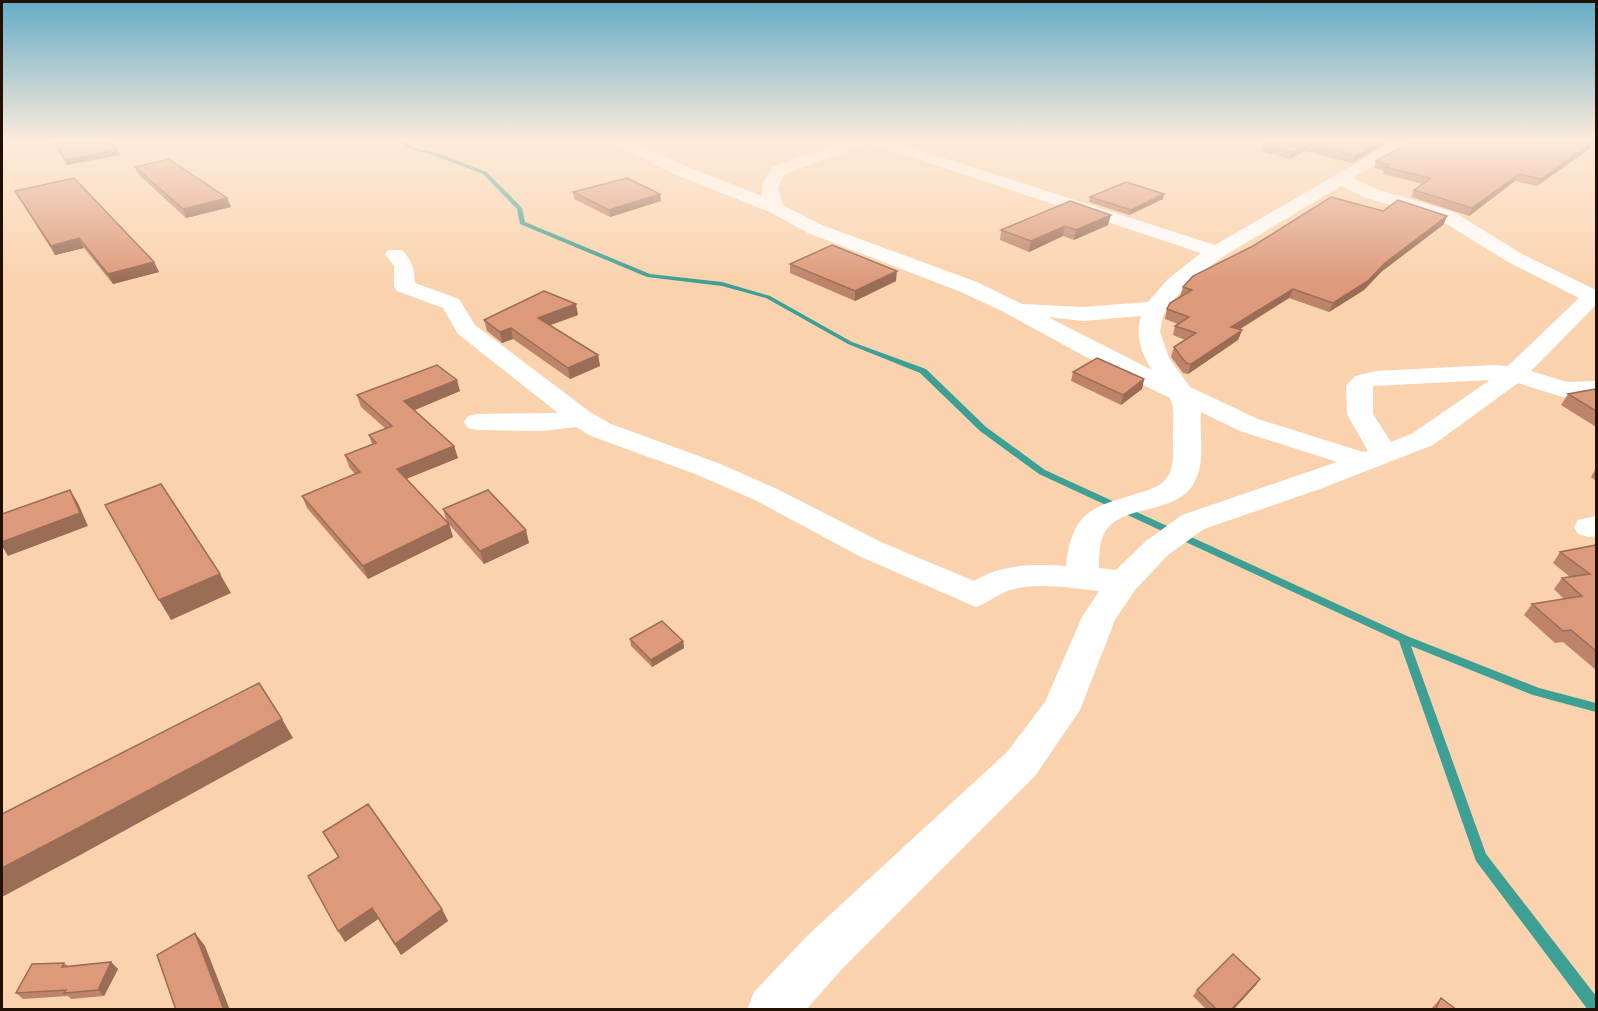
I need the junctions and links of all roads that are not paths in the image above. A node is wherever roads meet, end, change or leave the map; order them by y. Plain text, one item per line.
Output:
1 (726, 187) edge
2 (769, 187) edge
3 (1018, 187) edge
4 (1327, 187) edge
5 (1358, 187) edge
6 (776, 208) junction
7 (1217, 252) junction
8 (395, 254) dead end
9 (1594, 297) edge
10 (1010, 306) junction
11 (1156, 308) junction
12 (1514, 374) junction
13 (1596, 388) edge
14 (1180, 391) junction
15 (581, 418) junction
16 (477, 422) dead end
17 (1374, 458) junction
18 (1082, 577) junction
19 (1123, 582) junction
20 (772, 1010) edge

1 - 6 street
2 - 6 street
3 - 7 street
4 - 7 street
5 - 9 street
6 - 10 street
7 - 11 street
8 - 15 street
9 - 12 street
10 - 11 street
10 - 14 street
11 - 14 street
12 - 13 street
12 - 17 street
12 - 17 street
14 - 17 street
14 - 18 street
15 - 16 street
15 - 18 street
17 - 19 street
18 - 19 street
19 - 20 street

